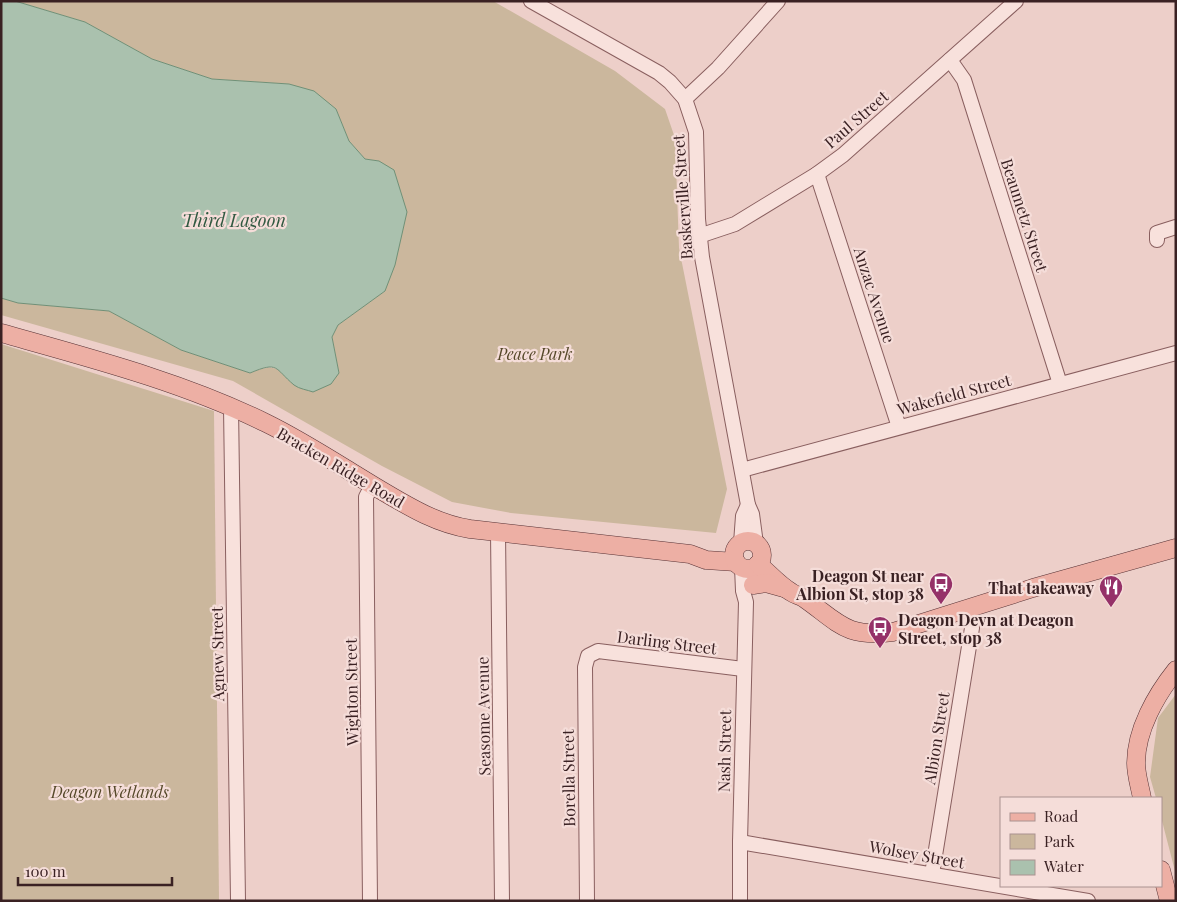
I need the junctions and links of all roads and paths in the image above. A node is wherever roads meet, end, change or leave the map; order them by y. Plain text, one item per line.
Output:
1 (531, 1) edge
2 (778, 1) edge
3 (1016, 1) edge
4 (950, 60) junction
5 (685, 99) junction
6 (817, 174) junction
7 (1176, 227) edge
8 (699, 236) junction
9 (1157, 240) dead end
10 (1, 333) edge
11 (1176, 353) edge
12 (1060, 384) junction
13 (231, 407) junction
14 (899, 428) junction
15 (742, 470) junction
16 (372, 485) junction
17 (498, 532) junction
18 (1176, 548) edge
19 (748, 556) junction
20 (753, 586) junction
21 (787, 588) junction
22 (804, 598) junction
23 (746, 602) junction
24 (968, 608) junction
25 (588, 656) joint
26 (743, 669) junction
27 (1176, 670) edge
28 (1142, 797) edge
29 (740, 842) junction
30 (932, 874) junction
31 (1162, 874) edge
32 (1000, 886) edge
33 (1007, 887) edge
34 (238, 901) edge
35 (370, 901) edge
36 (502, 901) edge
37 (587, 901) edge
38 (740, 901) edge
39 (1088, 901) edge
40 (1169, 901) edge

1 - 5 street, Baskerville Street
2 - 5 street
3 - 4 street, Paul Street
4 - 6 street, Paul Street
4 - 12 street, Beaumetz Street
5 - 8 street, Baskerville Street
6 - 8 street, Paul Street
6 - 14 street, Anzac Avenue
7 - 9 street
8 - 15 street, Baskerville Street
10 - 13 main road, Bracken Ridge Road
11 - 12 street, Wakefield Street
12 - 14 street, Wakefield Street
13 - 16 main road, Bracken Ridge Road
13 - 34 street, Agnew Street
14 - 15 street, Wakefield Street
15 - 19 street, Baskerville Street
16 - 17 main road, Bracken Ridge Road
16 - 35 street, Wighton Street
17 - 19 main road, Bracken Ridge Road
17 - 36 street, Seasome Avenue
18 - 24 main road
19 - 20 street, Nash Street
19 - 21 main road
19 - 22 main road
19 - 23 street, Nash Street
20 - 21 main road
20 - 23 street, Nash Street
21 - 22 main road
22 - 24 main road
23 - 26 street, Nash Street
24 - 30 street, Albion Street
25 - 26 street, Darling Street
25 - 37 street, Borella Street
26 - 29 street, Nash Street
27 - 28 main road
29 - 30 street, Wolsey Street
29 - 38 street, Nash Street
30 - 32 street, Wolsey Street
31 - 40 main road
33 - 39 street, Wolsey Street

